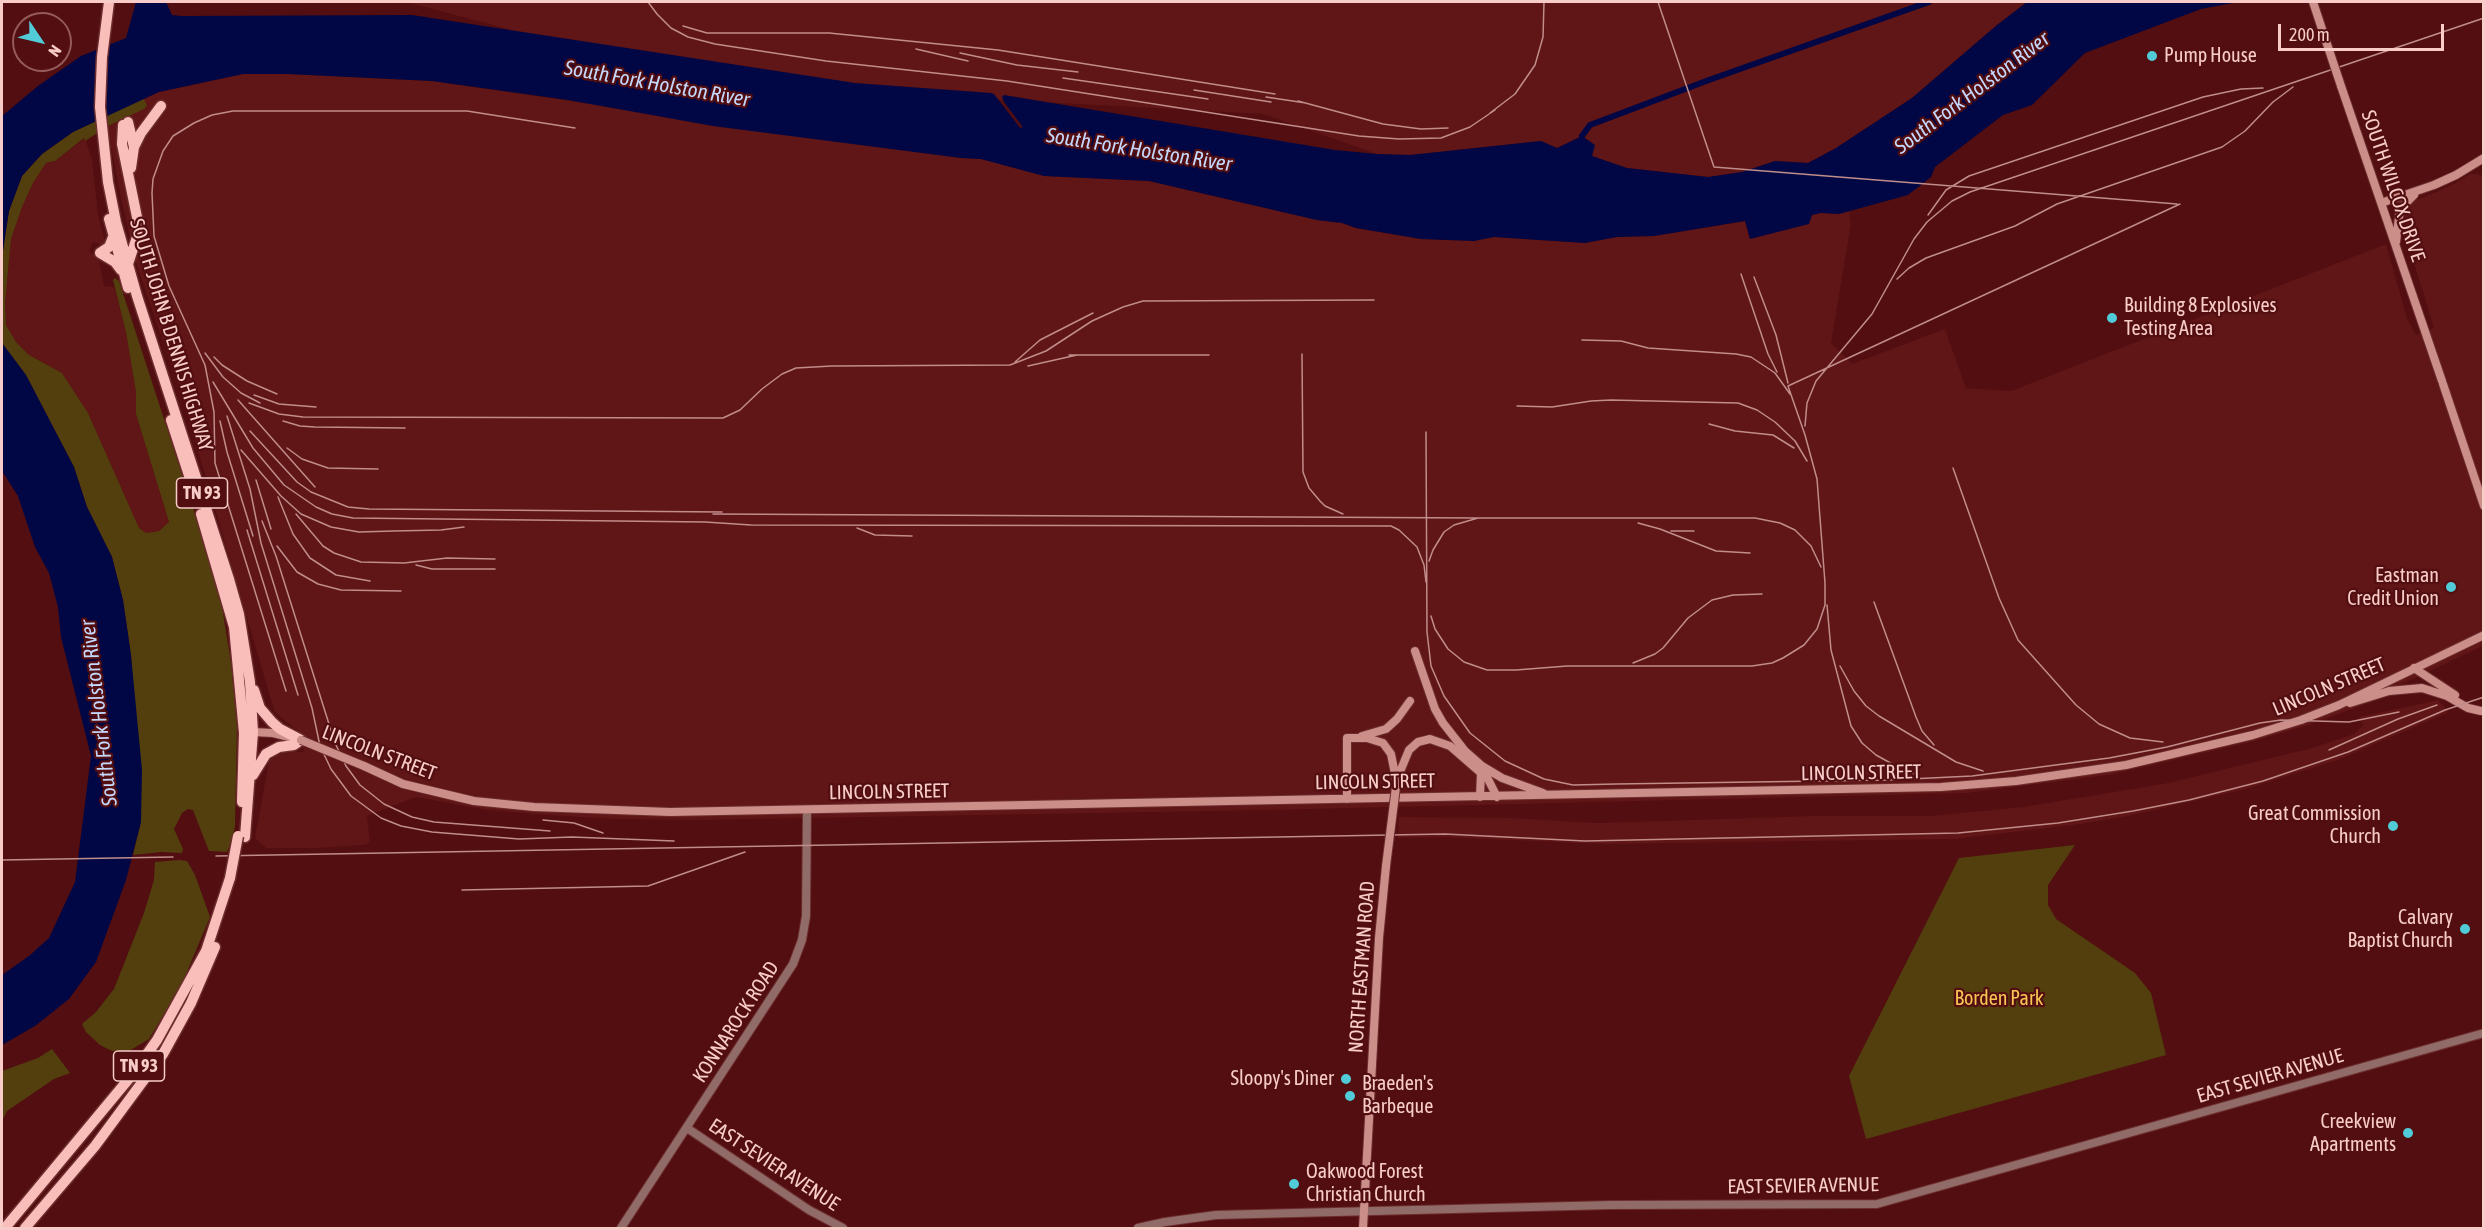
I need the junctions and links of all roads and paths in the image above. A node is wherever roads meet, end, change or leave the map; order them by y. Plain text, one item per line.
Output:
1 (103, 2) edge
2 (109, 2) edge
3 (2313, 2) edge
4 (102, 31) junction
5 (161, 106) dead end
6 (103, 135) dead end
7 (122, 144) junction
8 (134, 147) junction
9 (2484, 158) edge
10 (130, 184) junction
11 (2418, 191) junction
12 (2381, 203) junction
13 (135, 212) junction
14 (115, 233) junction
15 (2395, 245) junction
16 (125, 268) junction
17 (2484, 506) edge
18 (2484, 635) edge
19 (1415, 651) dead end
20 (2414, 668) junction
21 (250, 682) junction
22 (1410, 701) dead end
23 (2339, 705) junction
24 (2482, 712) edge
25 (248, 733) junction
26 (1351, 738) junction
27 (301, 740) junction
28 (1481, 773) junction
29 (251, 779) junction
30 (1396, 779) junction
31 (1549, 795) junction
32 (1497, 796) junction
33 (1480, 797) junction
34 (1347, 799) junction
35 (807, 810) junction
36 (242, 837) junction
37 (233, 878) junction
38 (2484, 1033) edge
39 (687, 1128) junction
40 (1364, 1211) junction
41 (5, 1228) edge
42 (25, 1228) edge
43 (621, 1228) edge
44 (843, 1228) edge
45 (1138, 1228) edge
46 (1363, 1228) edge

1 - 4 highway, SOUTH JOHN B DENNIS HIGHWAY / TN 93
2 - 4 highway, SOUTH JOHN B DENNIS HIGHWAY / TN 93
3 - 12 main road, SOUTH WILCOX DRIVE, bridge
4 - 14 highway, SOUTH JOHN B DENNIS HIGHWAY / TN 93
5 - 8 highway
6 - 7 highway
7 - 8 highway
7 - 10 highway
8 - 10 highway
9 - 11 main road
10 - 13 highway
11 - 12 main road
11 - 15 main road
12 - 15 main road, SOUTH WILCOX DRIVE
13 - 14 highway
13 - 16 highway
14 - 16 highway, SOUTH JOHN B DENNIS HIGHWAY / TN 93
14 - 16 highway
15 - 17 main road, SOUTH WILCOX DRIVE
16 - 21 highway, SOUTH JOHN B DENNIS HIGHWAY / TN 93
16 - 25 highway, SOUTH JOHN B DENNIS HIGHWAY / TN 93
18 - 20 main road, LINCOLN STREET
19 - 31 main road
20 - 23 main road, LINCOLN STREET
20 - 24 main road
21 - 25 highway, SOUTH JOHN B DENNIS HIGHWAY / TN 93
21 - 27 highway
22 - 26 main road
23 - 24 main road
23 - 31 main road, LINCOLN STREET
25 - 27 main road, LINCOLN STREET
25 - 29 highway, SOUTH JOHN B DENNIS HIGHWAY / TN 93
25 - 36 highway, SOUTH JOHN B DENNIS HIGHWAY / TN 93
26 - 30 main road
26 - 34 main road
27 - 29 highway
27 - 35 main road, LINCOLN STREET, bridge
28 - 30 main road
28 - 32 main road
28 - 33 main road
29 - 36 highway, SOUTH JOHN B DENNIS HIGHWAY / TN 93
30 - 40 main road, NORTH EASTMAN ROAD, bridge
31 - 32 main road, LINCOLN STREET
32 - 33 main road, LINCOLN STREET
33 - 34 main road, LINCOLN STREET
34 - 35 main road, LINCOLN STREET
35 - 39 street, KONNAROCK ROAD
36 - 37 highway, SOUTH JOHN B DENNIS HIGHWAY / TN 93, bridge
37 - 41 highway, TN 93
37 - 42 highway, SOUTH JOHN B DENNIS HIGHWAY / TN 93
38 - 40 street, EAST SEVIER AVENUE
39 - 43 street, KONNAROCK ROAD
39 - 44 street, EAST SEVIER AVENUE
40 - 45 street, EAST SEVIER AVENUE
40 - 46 main road, NORTH EASTMAN ROAD

